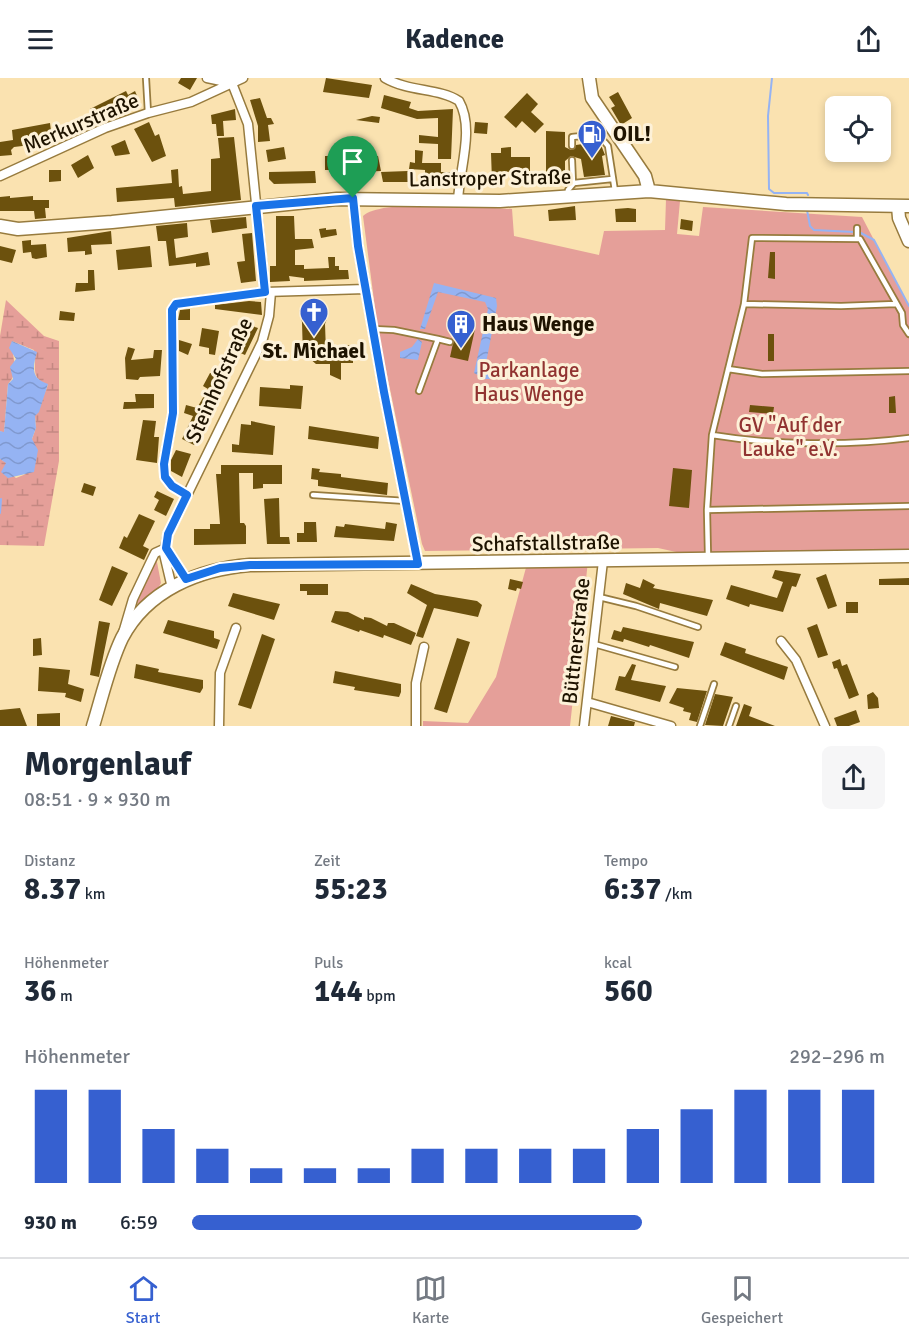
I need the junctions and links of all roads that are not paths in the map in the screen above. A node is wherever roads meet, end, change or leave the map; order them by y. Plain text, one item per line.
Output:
1 (146, 78) edge
2 (207, 78) edge
3 (243, 78) edge
4 (385, 78) edge
5 (589, 78) edge
6 (231, 80) edge
7 (148, 113) junction
8 (572, 146) dead end
9 (572, 160) dead end
10 (0, 176) edge
11 (612, 179) junction
12 (573, 184) junction
13 (649, 190) junction
14 (615, 193) junction
15 (567, 197) junction
16 (353, 198) junction
17 (458, 201) junction
18 (256, 206) junction
19 (903, 206) edge
20 (0, 226) edge
21 (857, 228) dead end
22 (857, 239) junction
23 (909, 241) edge
24 (366, 289) junction
25 (268, 292) junction
26 (744, 304) junction
27 (896, 304) junction
28 (374, 330) junction
29 (909, 334) edge
30 (438, 339) junction
31 (450, 342) dead end
32 (728, 369) junction
33 (909, 371) edge
34 (418, 391) dead end
35 (712, 435) junction
36 (909, 438) edge
37 (187, 495) junction
38 (313, 495) dead end
39 (406, 501) junction
40 (909, 506) edge
41 (707, 510) junction
42 (166, 548) junction
43 (909, 556) edge
44 (708, 559) junction
45 (603, 561) junction
46 (418, 564) junction
47 (186, 579) junction
48 (172, 588) junction
49 (598, 597) junction
50 (698, 627) dead end
51 (236, 628) dead end
52 (123, 638) junction
53 (781, 641) dead end
54 (593, 644) junction
55 (424, 647) dead end
56 (675, 667) dead end
57 (714, 684) dead end
58 (587, 702) junction
59 (736, 706) dead end
60 (93, 726) edge
61 (219, 726) edge
62 (416, 726) edge
63 (584, 726) edge
64 (671, 726) edge
65 (700, 726) edge
66 (729, 726) edge
67 (825, 726) edge

1 - 7 lane
2 - 6 street
3 - 6 street, Merkurstraße
4 - 17 street
5 - 13 street
6 - 7 street, Merkurstraße
6 - 18 street, Steinhofstraße
7 - 10 street, Merkurstraße
8 - 11 lane
9 - 12 lane
11 - 12 lane
11 - 14 lane
12 - 15 lane
13 - 14 street, Lanstroper Straße
13 - 19 street, Lanstroper Straße
14 - 15 street, Lanstroper Straße
15 - 17 street, Lanstroper Straße
16 - 17 street, Lanstroper Straße
16 - 18 street, Lanstroper Straße
16 - 24 street
18 - 20 street, Lanstroper Straße
18 - 25 street, Steinhofstraße
19 - 23 street
21 - 22 lane
22 - 26 lane
22 - 27 lane
24 - 25 street
24 - 28 street
25 - 37 street, Steinhofstraße
25 - 37 street
26 - 27 lane
26 - 32 lane
27 - 29 lane
28 - 30 lane
28 - 39 street
30 - 31 lane
30 - 34 lane
32 - 33 lane
32 - 35 lane
35 - 36 lane
35 - 41 lane
37 - 42 street, Steinhofstraße
38 - 39 lane
39 - 46 street
40 - 41 lane
41 - 44 lane
42 - 47 street
42 - 48 street, Steinhofstraße
42 - 52 street, Steinhofstraße
43 - 44 street, Schafstallstraße
44 - 45 street, Schafstallstraße
45 - 46 street, Schafstallstraße
45 - 49 street, Büttnerstraße
46 - 47 street, Schafstallstraße
47 - 48 street, Steinhofstraße
48 - 52 street, Steinhofstraße
49 - 50 lane
49 - 54 street, Büttnerstraße
51 - 61 street
52 - 60 street, Steinhofstraße
53 - 67 street
54 - 56 lane
54 - 58 street, Büttnerstraße
55 - 62 street
57 - 65 lane
58 - 63 street, Büttnerstraße
58 - 64 street
59 - 66 lane

